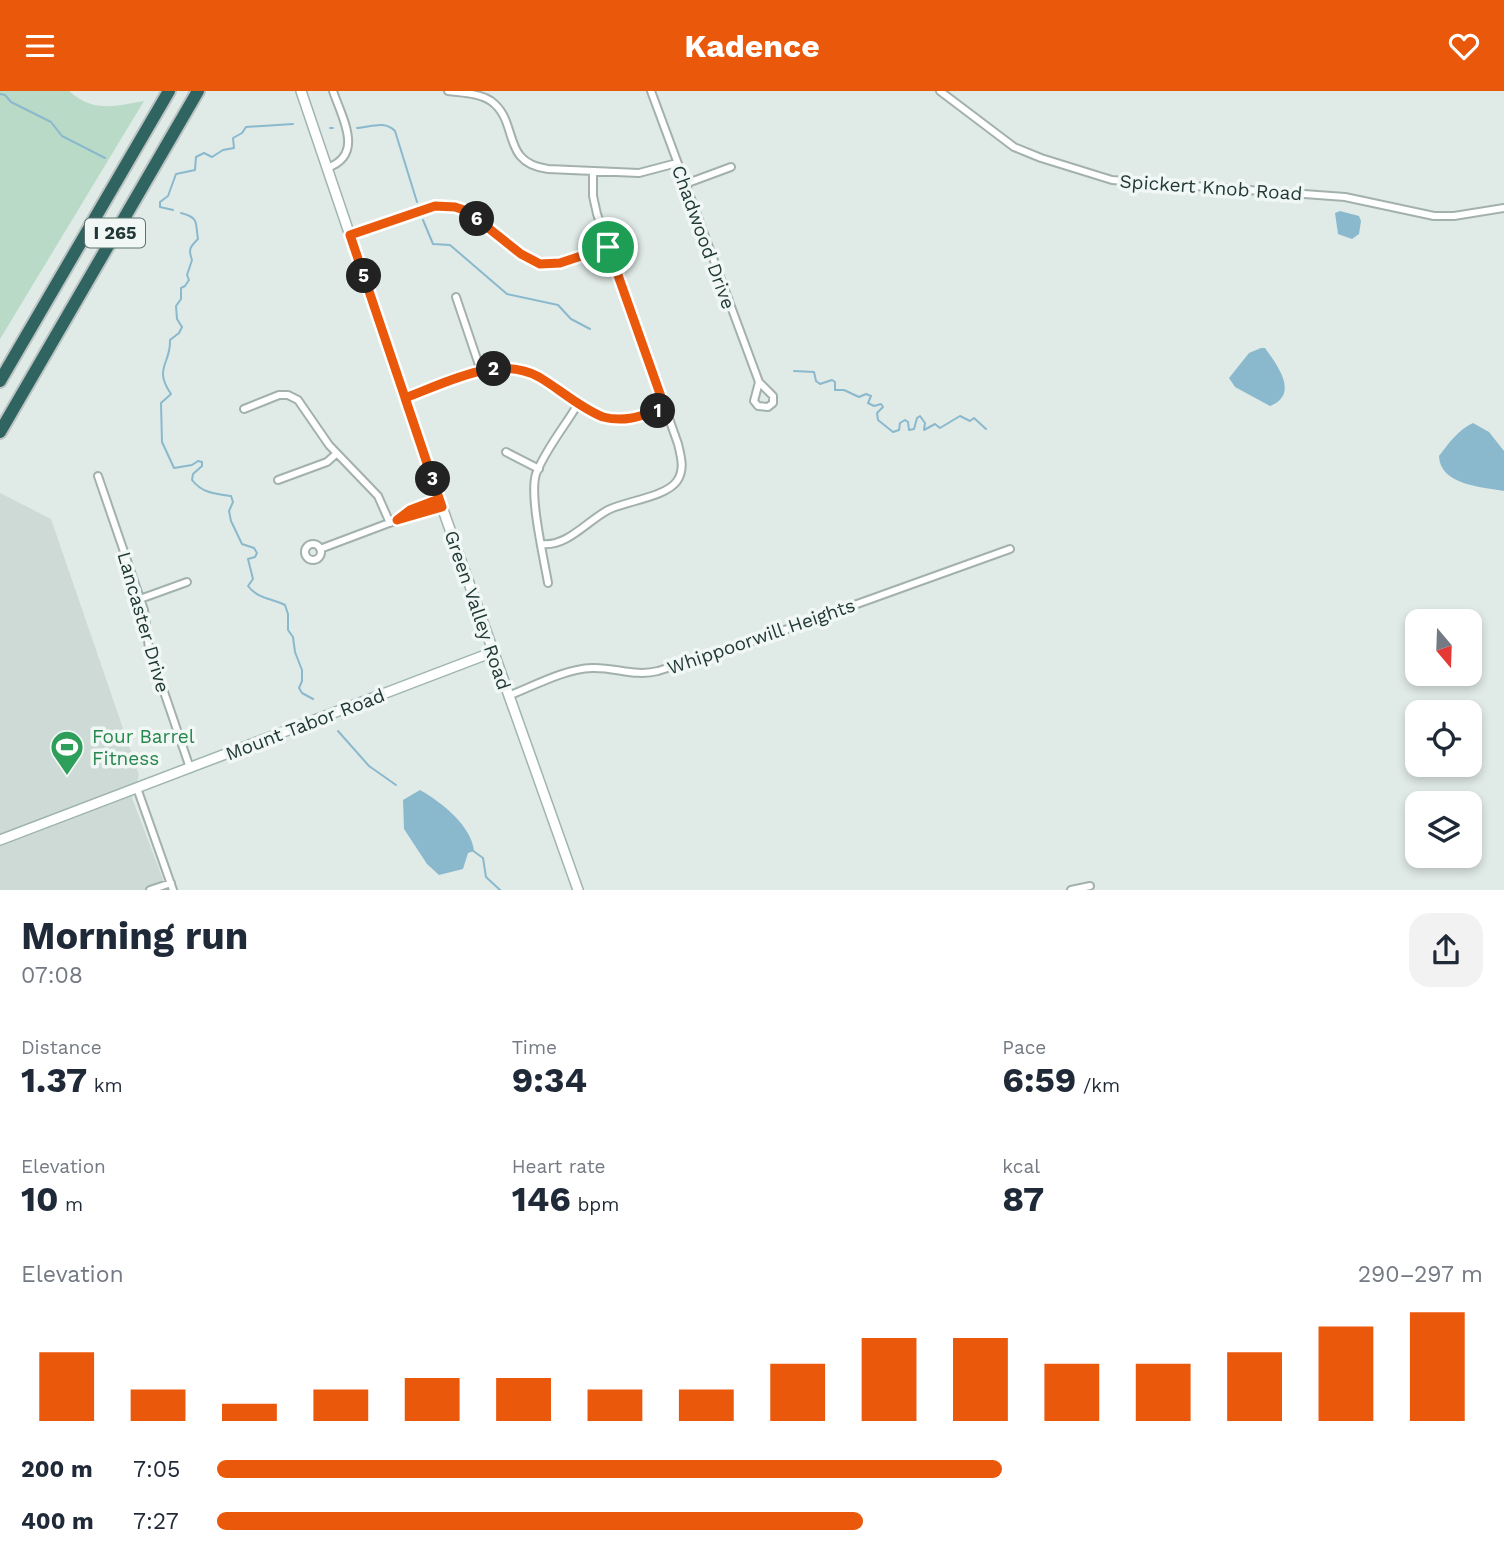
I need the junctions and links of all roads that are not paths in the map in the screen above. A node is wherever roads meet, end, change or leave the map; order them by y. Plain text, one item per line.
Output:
1 (169, 91) edge
2 (198, 91) edge
3 (300, 91) edge
4 (333, 91) edge
5 (448, 91) edge
6 (651, 91) edge
7 (940, 91) edge
8 (677, 163) junction
9 (732, 167) dead end
10 (327, 168) junction
11 (593, 171) junction
12 (685, 184) junction
13 (1504, 208) edge
14 (350, 235) junction
15 (608, 247) junction
16 (456, 297) dead end
17 (481, 371) junction
18 (0, 381) edge
19 (759, 381) dead end
20 (405, 398) junction
21 (578, 404) junction
22 (665, 408) junction
23 (244, 409) dead end
24 (0, 432) edge
25 (506, 452) dead end
26 (336, 454) junction
27 (539, 469) junction
28 (98, 476) dead end
29 (278, 480) dead end
30 (440, 503) junction
31 (393, 521) junction
32 (542, 544) junction
33 (320, 549) dead end
34 (1010, 549) dead end
35 (187, 582) dead end
36 (548, 583) dead end
37 (140, 599) junction
38 (493, 652) junction
39 (508, 696) junction
40 (190, 768) junction
41 (137, 788) junction
42 (0, 840) edge
43 (172, 886) edge
44 (1090, 886) dead end
45 (150, 890) edge
46 (578, 890) edge
47 (1071, 890) edge

1 - 18 highway, I 265
2 - 24 highway, I 265
3 - 10 street, Green Valley Road
4 - 10 street
5 - 11 street
6 - 8 street, Chadwood Drive
7 - 13 street, Spickert Knob Road
8 - 11 street
8 - 12 street, Chadwood Drive
9 - 12 street
10 - 14 street, Green Valley Road
11 - 15 street
12 - 19 street, Chadwood Drive
14 - 15 street
14 - 20 street, Green Valley Road
15 - 22 street
16 - 17 street
17 - 20 street
17 - 21 street
20 - 30 street, Green Valley Road
21 - 22 street
21 - 27 street
22 - 32 street
23 - 26 street
25 - 27 street
26 - 29 street
26 - 31 street
27 - 32 street
28 - 37 street, Lancaster Drive
30 - 31 street
30 - 38 street, Green Valley Road
31 - 33 street
32 - 36 street
34 - 39 street, Whippoorwill Heights
35 - 37 street
37 - 40 street, Lancaster Drive
38 - 39 street, Green Valley Road
38 - 40 street, Mount Tabor Road
39 - 46 street, Green Valley Road
40 - 41 street, Mount Tabor Road
41 - 42 street, Mount Tabor Road
41 - 43 street
43 - 45 street
44 - 47 street

